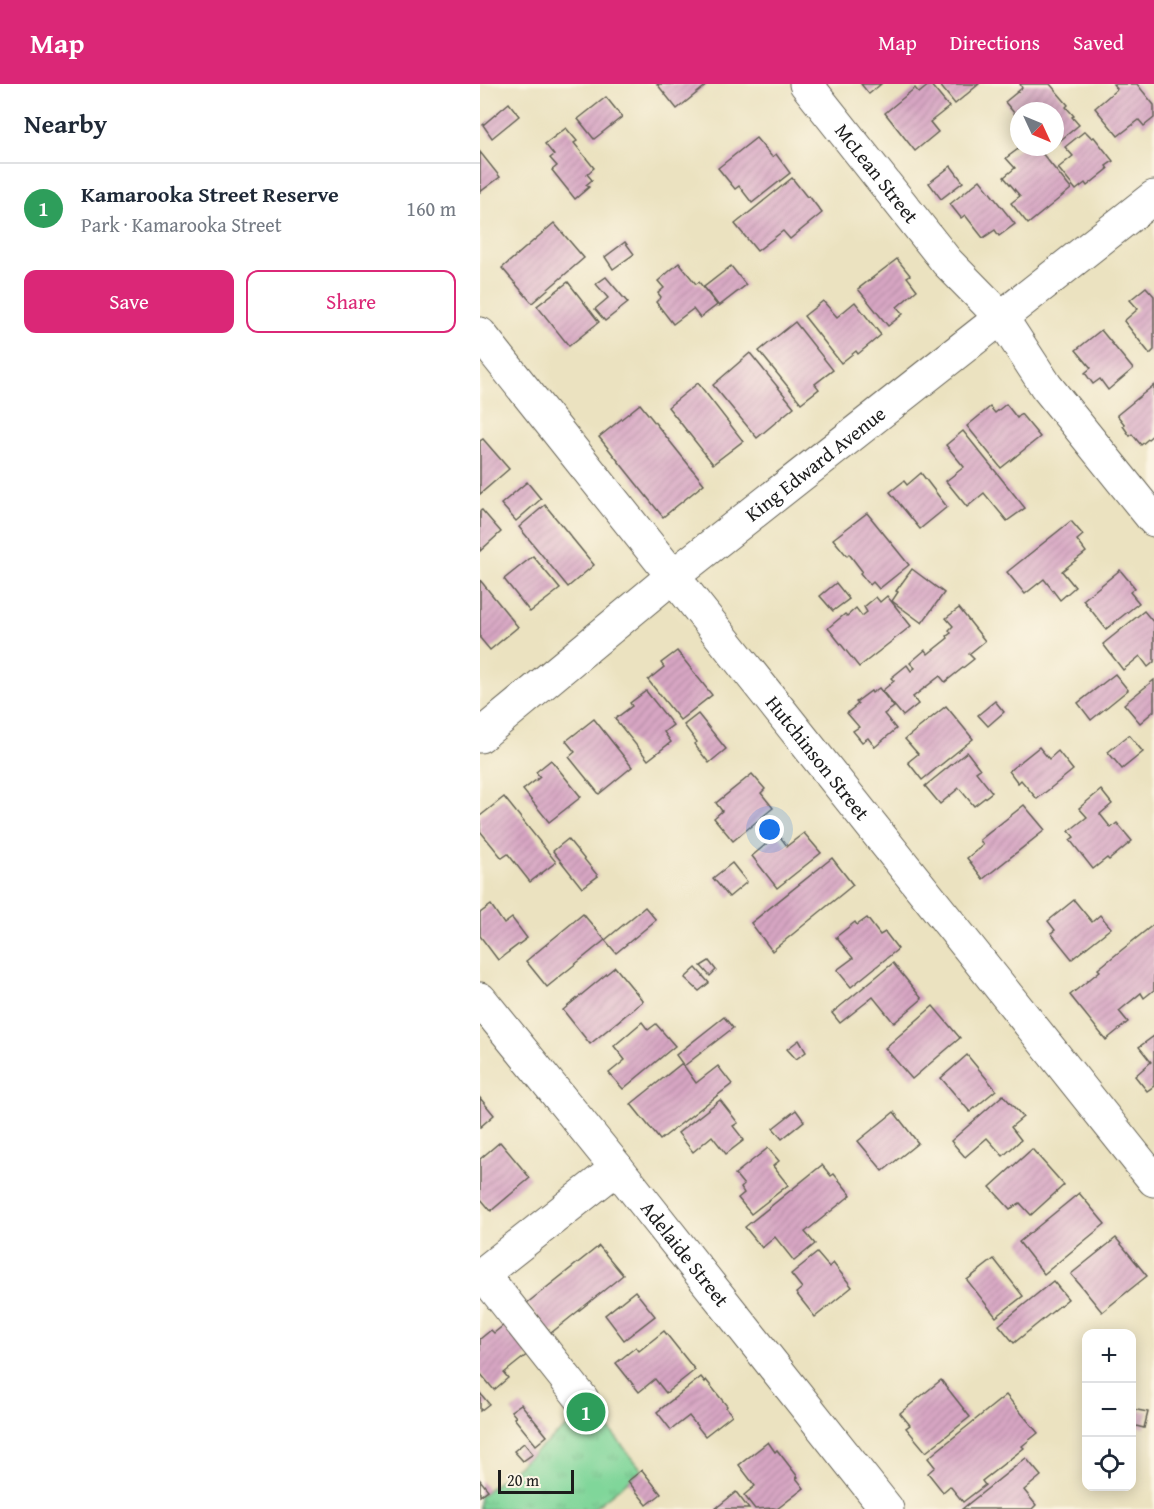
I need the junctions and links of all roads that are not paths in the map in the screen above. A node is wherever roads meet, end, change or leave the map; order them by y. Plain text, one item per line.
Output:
1 (806, 84) edge
2 (1154, 197) edge
3 (994, 322) junction
4 (480, 334) edge
5 (1154, 520) edge
6 (673, 576) junction
7 (480, 736) edge
8 (480, 999) edge
9 (617, 1168) junction
10 (1154, 1180) edge
11 (482, 1275) edge
12 (582, 1399) dead end
13 (873, 1504) edge

1 - 3 street, McLean Street
2 - 3 street, King Edward Avenue
3 - 5 street, McLean Street
3 - 6 street, King Edward Avenue
4 - 6 street, Hutchinson Street
6 - 7 street, King Edward Avenue
6 - 10 street, Hutchinson Street
8 - 9 street, Adelaide Street
9 - 11 street
9 - 13 street, Adelaide Street
11 - 12 street

